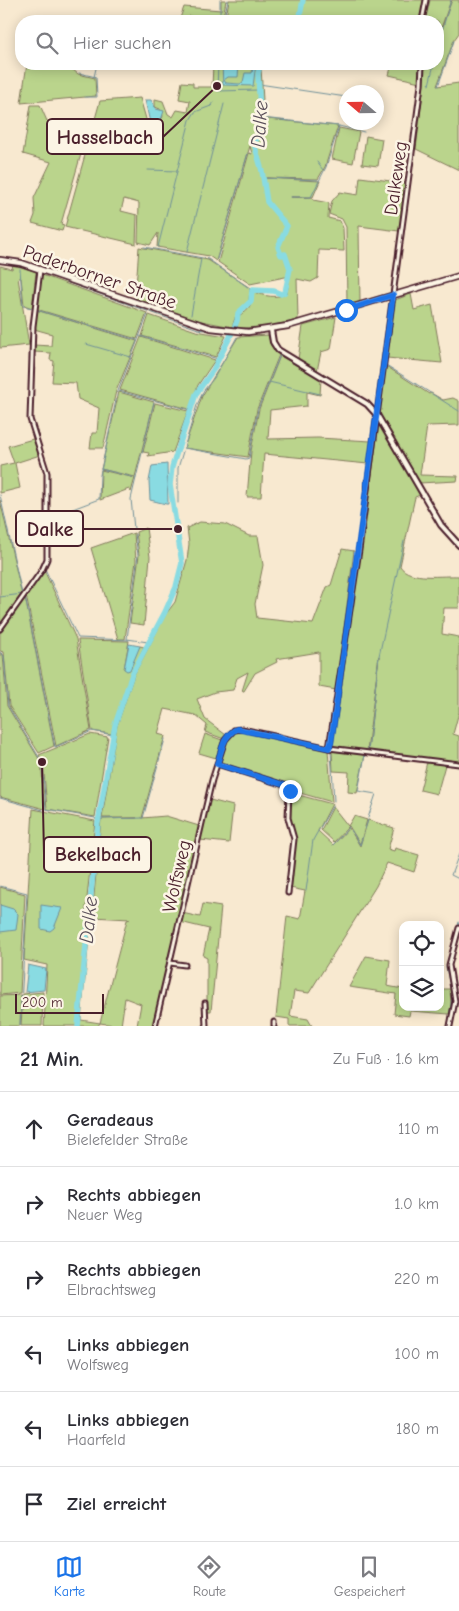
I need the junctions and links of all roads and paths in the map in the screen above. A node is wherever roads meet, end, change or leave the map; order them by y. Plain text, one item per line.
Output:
1 (426, 0) edge
2 (423, 15) edge
3 (422, 70) edge
4 (0, 260) edge
5 (40, 270) junction
6 (459, 276) edge
7 (393, 295) junction
8 (271, 330) junction
9 (377, 415) junction
10 (459, 545) edge
11 (0, 629) edge
12 (329, 748) junction
13 (217, 764) junction
14 (459, 764) edge
15 (288, 893) dead end
16 (459, 928) edge
17 (170, 963) junction
18 (185, 965) dead end
19 (205, 1003) dead end
20 (155, 1026) edge
21 (206, 1026) edge
22 (450, 1026) edge

1 - 2 street
3 - 7 street, Dalkeweg
4 - 5 main road, Paderborner Straße
5 - 8 main road, Paderborner Straße
5 - 11 street
6 - 7 main road, Paderborner Straße
7 - 8 main road, Paderborner Straße
7 - 9 street, Dalkeweg
8 - 9 street
9 - 10 street
9 - 12 street, Dalkeweg
12 - 13 street, Wolfsweg
12 - 14 street
13 - 15 street
13 - 17 street, Wolfsweg
16 - 22 street
17 - 18 street
17 - 20 street, Wolfsweg
19 - 21 street

